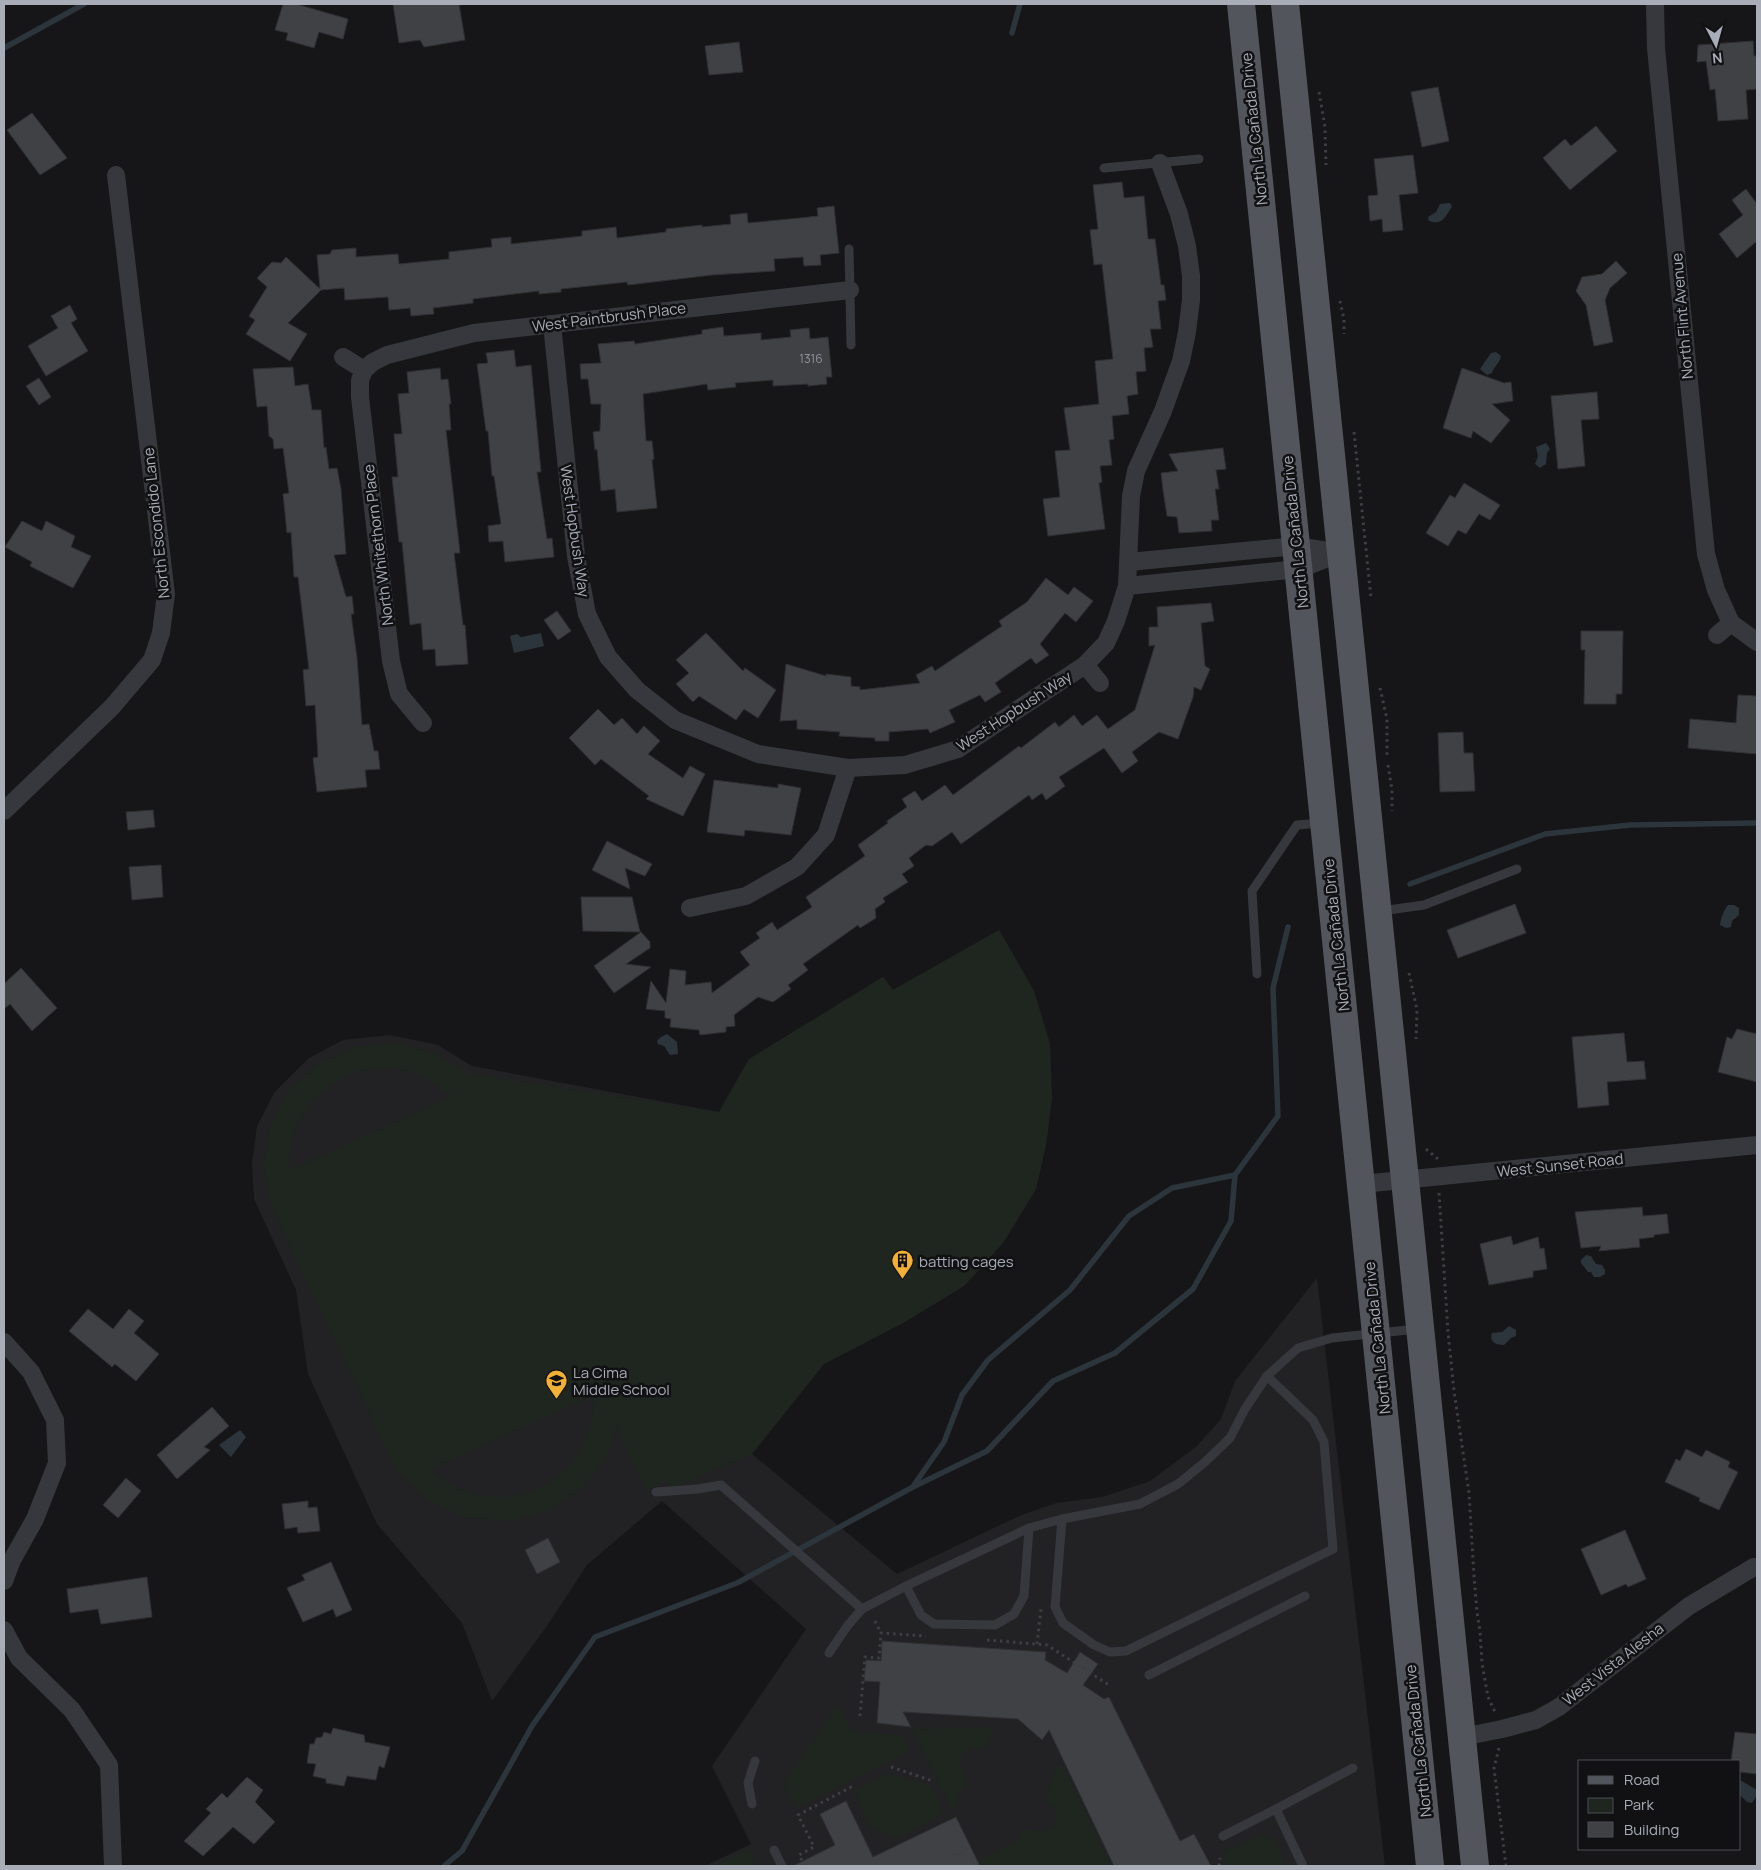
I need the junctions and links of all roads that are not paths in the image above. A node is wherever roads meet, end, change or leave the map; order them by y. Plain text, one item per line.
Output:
1 (1241, 4) edge
2 (1286, 4) edge
3 (1655, 4) edge
4 (1200, 159) dead end
5 (1160, 163) junction
6 (1104, 168) dead end
7 (116, 175) dead end
8 (849, 249) dead end
9 (850, 290) junction
10 (552, 324) junction
11 (851, 345) dead end
12 (343, 356) dead end
13 (368, 366) junction
14 (1342, 553) junction
15 (1298, 558) junction
16 (1129, 562) junction
17 (1127, 586) junction
18 (1731, 623) junction
19 (1717, 635) dead end
20 (1757, 642) edge
21 (1085, 664) junction
22 (1100, 683) dead end
23 (423, 723) dead end
24 (848, 768) junction
25 (4, 811) edge
26 (1325, 822) junction
27 (1517, 869) dead end
28 (690, 908) dead end
29 (1378, 911) junction
30 (1257, 974) dead end
31 (1757, 1146) edge
32 (1405, 1181) junction
33 (1362, 1184) junction
34 (1419, 1329) junction
35 (1376, 1334) junction
36 (4, 1342) edge
37 (1267, 1376) junction
38 (656, 1492) dead end
39 (1062, 1519) junction
40 (1029, 1528) junction
41 (1754, 1567) dead end
42 (4, 1581) edge
43 (906, 1586) junction
44 (1305, 1596) dead end
45 (862, 1610) junction
46 (4, 1630) edge
47 (829, 1653) dead end
48 (1149, 1675) dead end
49 (1462, 1737) junction
50 (755, 1760) dead end
51 (1353, 1768) dead end
52 (752, 1804) dead end
53 (1276, 1809) junction
54 (1223, 1836) dead end
55 (774, 1850) dead end
56 (113, 1866) edge
57 (782, 1866) edge
58 (1303, 1866) edge
59 (1430, 1866) edge
60 (1475, 1866) edge

1 - 15 main road, North La Cañada Drive
2 - 14 main road
3 - 18 street, North Flint Avenue
4 - 5 lane
5 - 6 lane
5 - 16 street, West Hopbush Way
7 - 25 street, North Escondido Lane
8 - 9 lane
9 - 10 street, West Paintbrush Place
9 - 11 lane
10 - 13 street, West Paintbrush Place
10 - 24 street, West Hopbush Way
12 - 13 street
13 - 23 street, North Whitethorn Place
14 - 15 street
14 - 29 main road
15 - 16 street
15 - 17 street
15 - 26 main road, North La Cañada Drive
16 - 17 street, West Hopbush Way
17 - 21 street, West Hopbush Way
18 - 19 street
18 - 20 street, North Flint Avenue
21 - 22 street
21 - 24 street, West Hopbush Way
24 - 28 street
26 - 30 lane
26 - 33 main road, North La Cañada Drive
27 - 29 lane
29 - 32 main road
31 - 32 street, West Sunset Road
32 - 33 street, West Sunset Road
32 - 34 main road
33 - 35 main road, North La Cañada Drive
34 - 35 lane
34 - 49 main road
35 - 37 lane
35 - 59 main road, North La Cañada Drive
36 - 42 street
37 - 39 lane
37 - 39 lane
38 - 45 lane
39 - 40 lane
40 - 43 lane
40 - 43 lane
41 - 49 street, West Vista Alesha
43 - 45 lane
44 - 48 lane
45 - 47 lane
46 - 56 street
49 - 60 main road
50 - 52 lane
51 - 53 lane
53 - 54 lane
53 - 58 lane
55 - 57 lane

